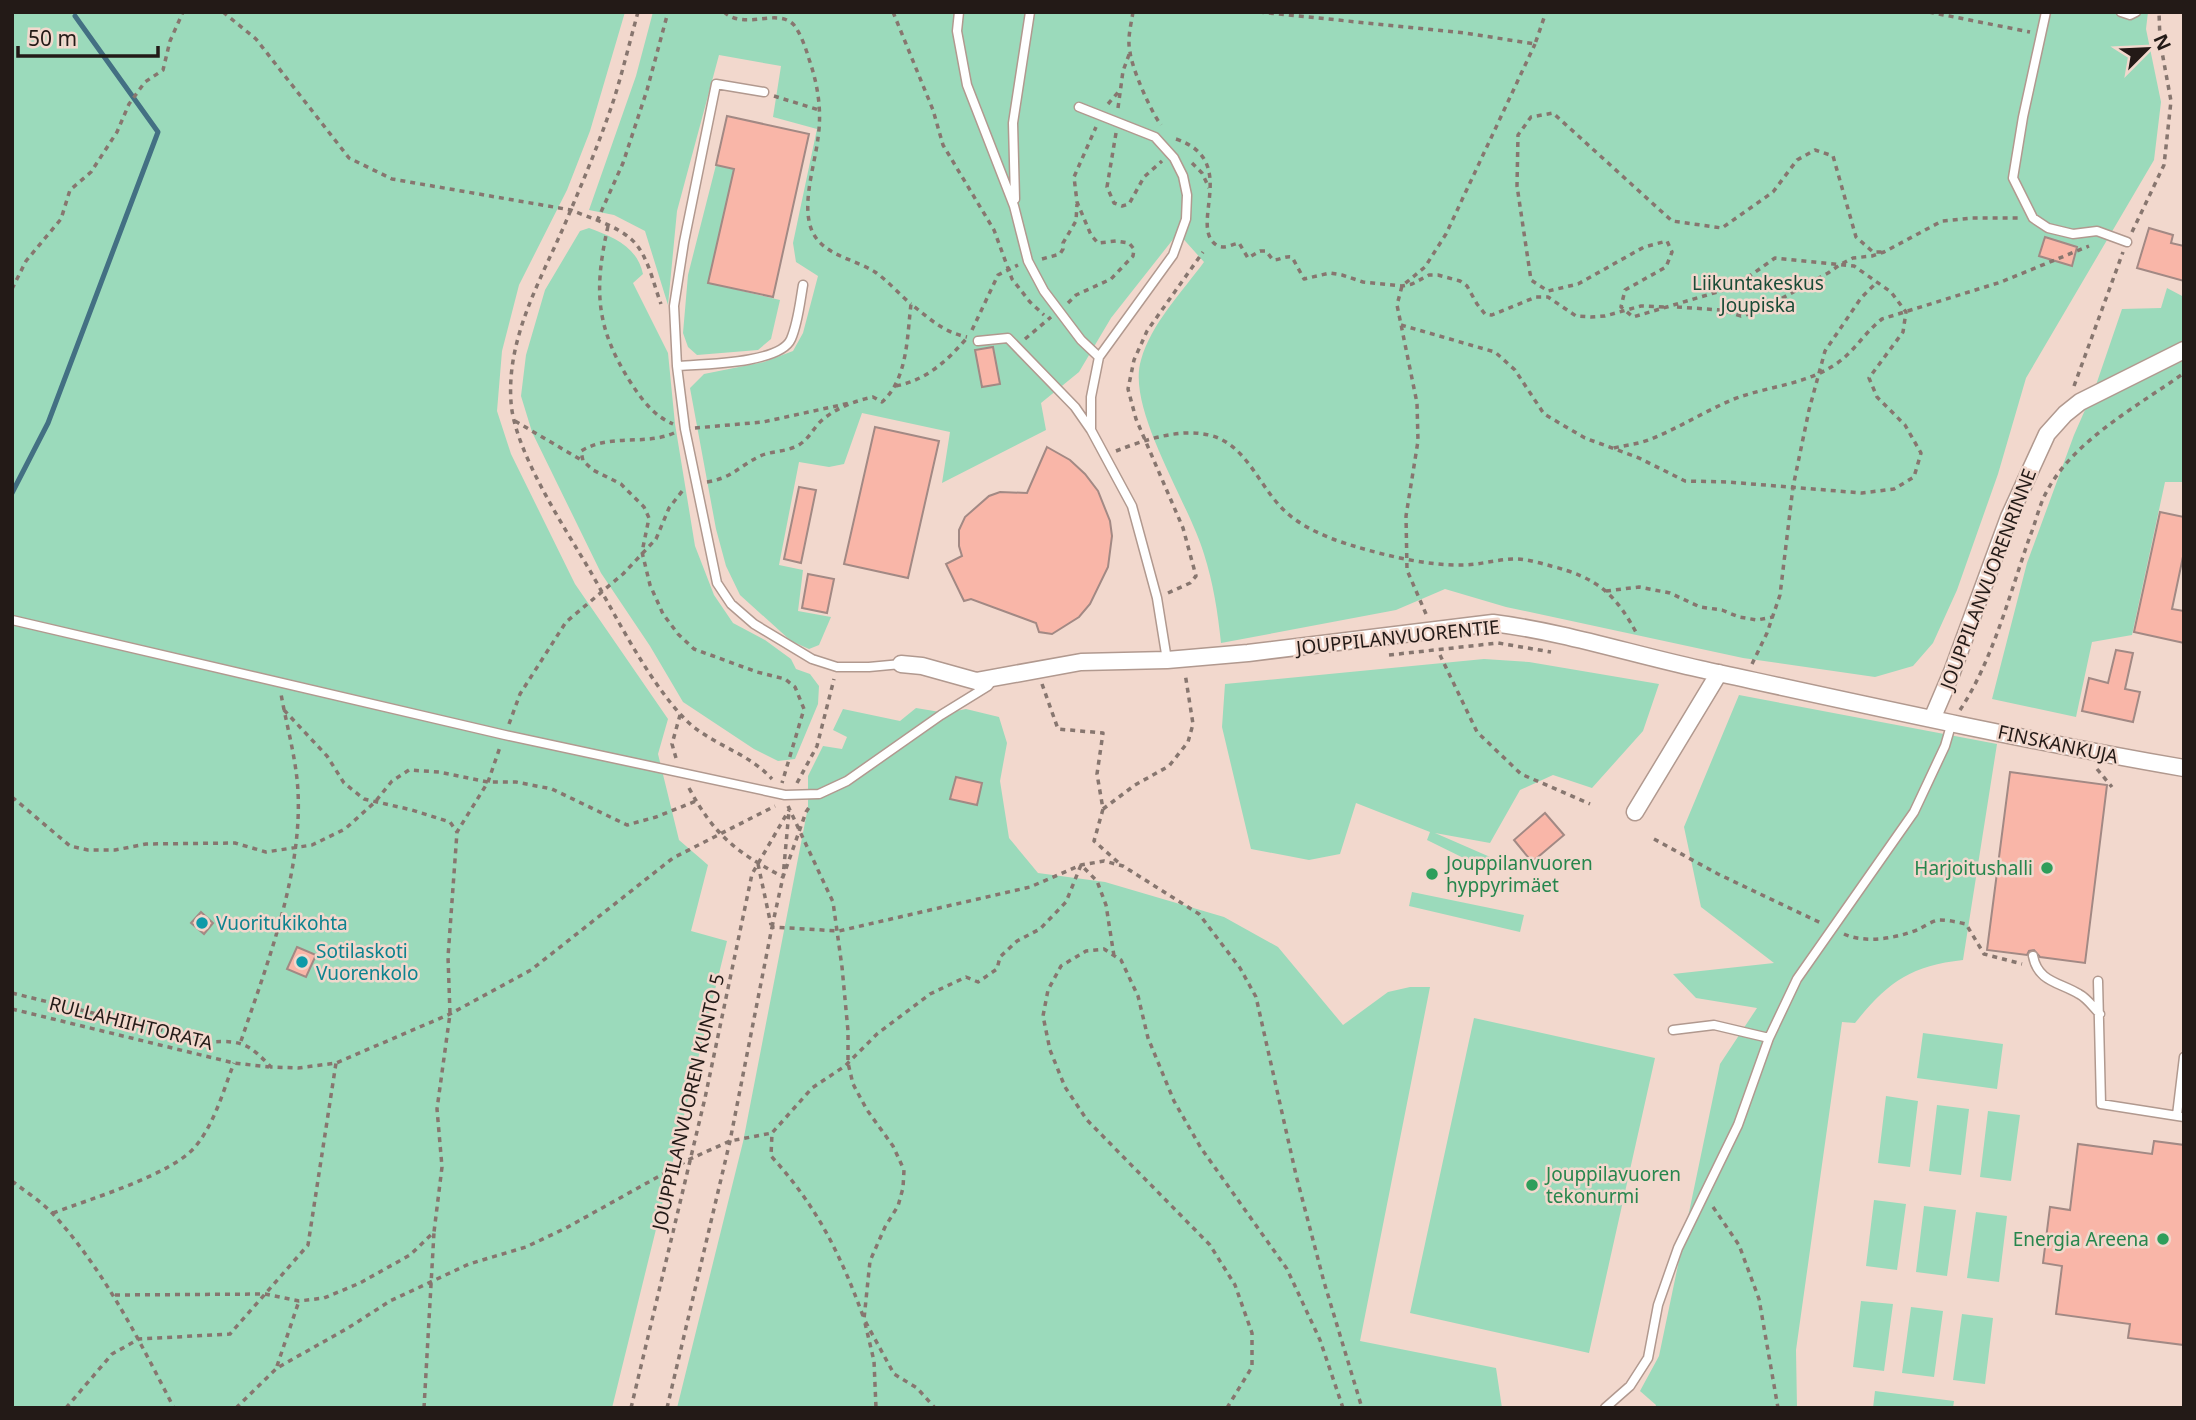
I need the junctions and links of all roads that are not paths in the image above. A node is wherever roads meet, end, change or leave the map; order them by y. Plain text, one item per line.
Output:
1 (959, 12) edge
2 (1030, 12) edge
3 (2046, 12) edge
4 (2121, 12) edge
5 (2136, 12) edge
6 (764, 92) road end
7 (1079, 107) dead end
8 (1015, 209) junction
9 (2127, 242) road end
10 (803, 285) dead end
11 (978, 341) dead end
12 (2184, 350) edge
13 (1100, 357) junction
14 (677, 366) junction
15 (1091, 430) junction
16 (12, 620) edge
17 (1167, 660) junction
18 (901, 664) joint
19 (1719, 673) junction
20 (995, 676) junction
21 (1932, 719) junction
22 (1952, 722) junction
23 (2184, 768) edge
24 (1634, 812) dead end
25 (2033, 956) dead end
26 (2098, 981) dead end
27 (2100, 1014) junction
28 (1673, 1030) dead end
29 (1769, 1038) junction
30 (2184, 1057) edge
31 (2180, 1116) edge
32 (1605, 1408) edge

1 - 8 lane
2 - 8 lane
3 - 9 lane
4 - 5 lane
6 - 14 lane
7 - 13 lane
8 - 13 lane
10 - 14 lane
11 - 15 lane
12 - 21 street, JOUPPILANVUORENRINNE
13 - 15 lane
14 - 18 lane
15 - 17 lane
16 - 20 lane
17 - 19 street, JOUPPILANVUORENTIE
17 - 20 street, JOUPPILANVUORENTIE
18 - 20 street, JOUPPILANVUORENTIE
19 - 21 street, JOUPPILANVUORENTIE
19 - 24 street
21 - 22 street, FINSKANKUJA
22 - 23 street, FINSKANKUJA
22 - 29 lane
25 - 27 lane
26 - 27 lane
27 - 31 lane
28 - 29 lane
29 - 32 lane
30 - 31 lane

